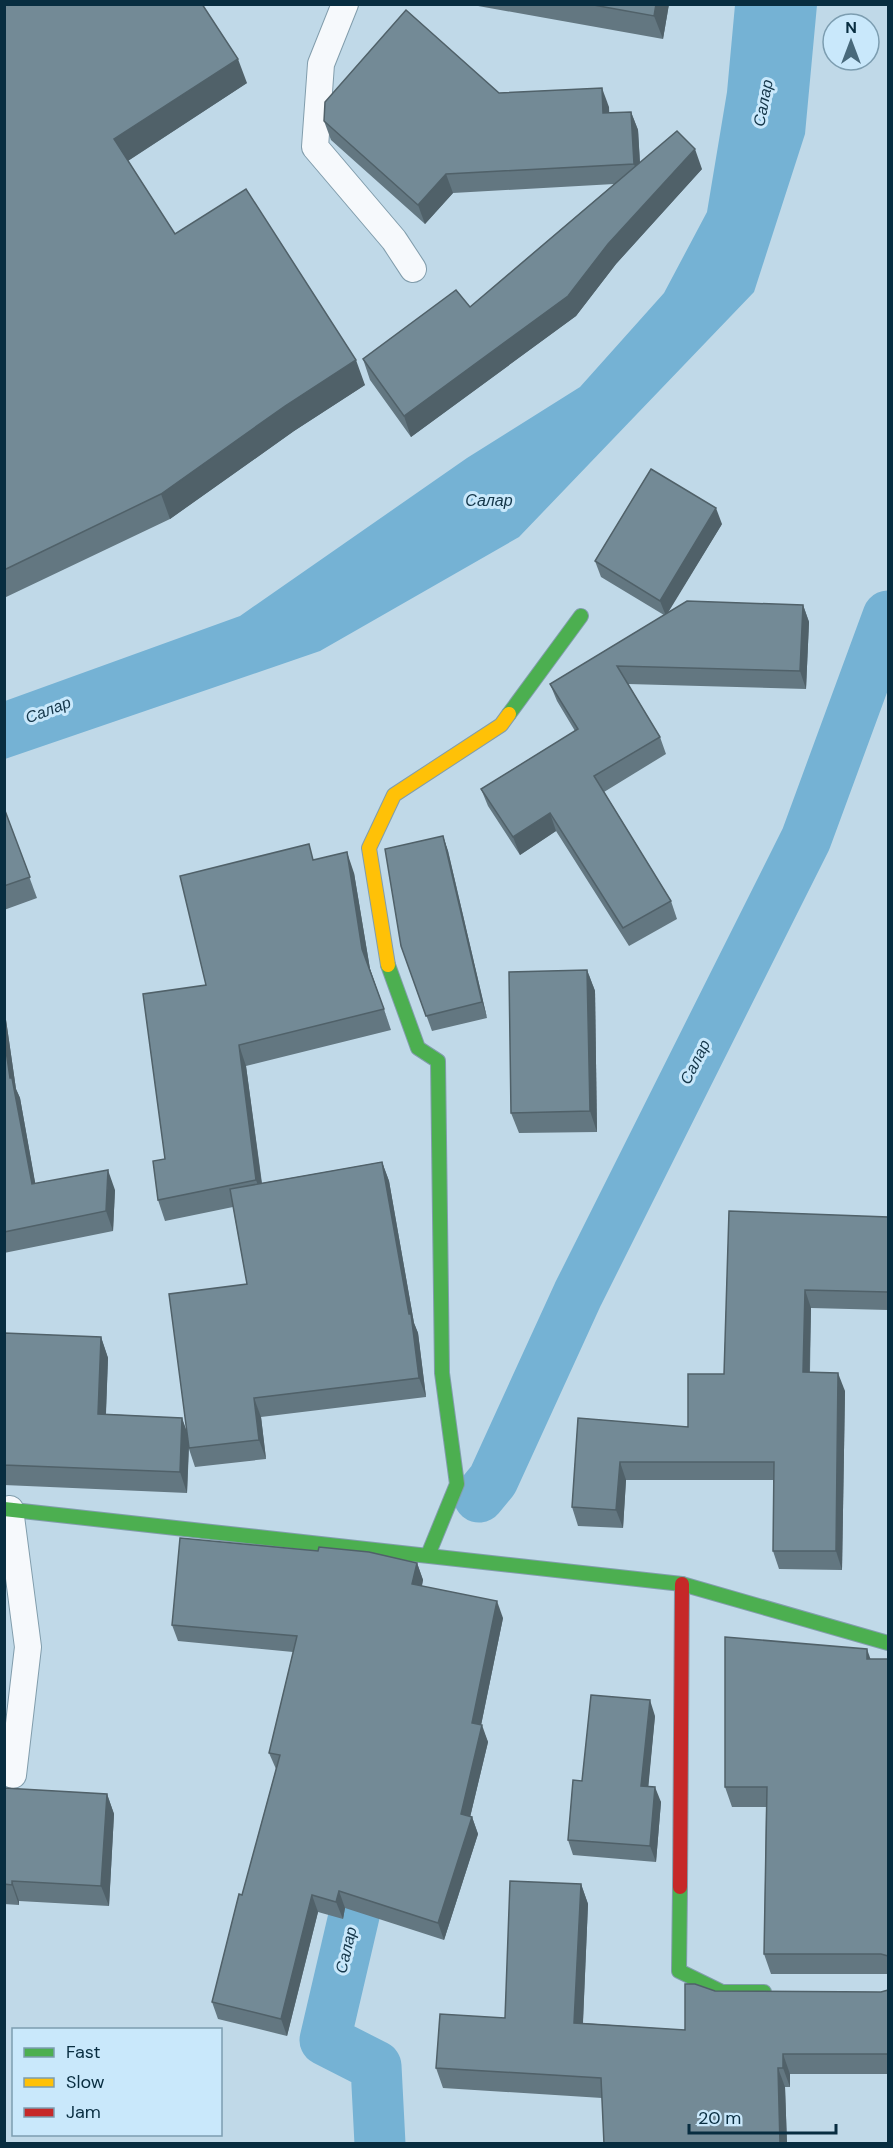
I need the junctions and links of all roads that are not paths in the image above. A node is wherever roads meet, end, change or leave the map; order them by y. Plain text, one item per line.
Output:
1 (345, 4) edge
2 (413, 269) dead end
3 (581, 616) dead end
4 (7, 1509) edge
5 (428, 1555) junction
6 (682, 1584) junction
7 (888, 1643) edge
8 (13, 1775) dead end
9 (782, 1992) edge

1 - 2 lane
3 - 5 street
4 - 5 street
4 - 8 lane
5 - 6 street
6 - 7 street
6 - 9 street

